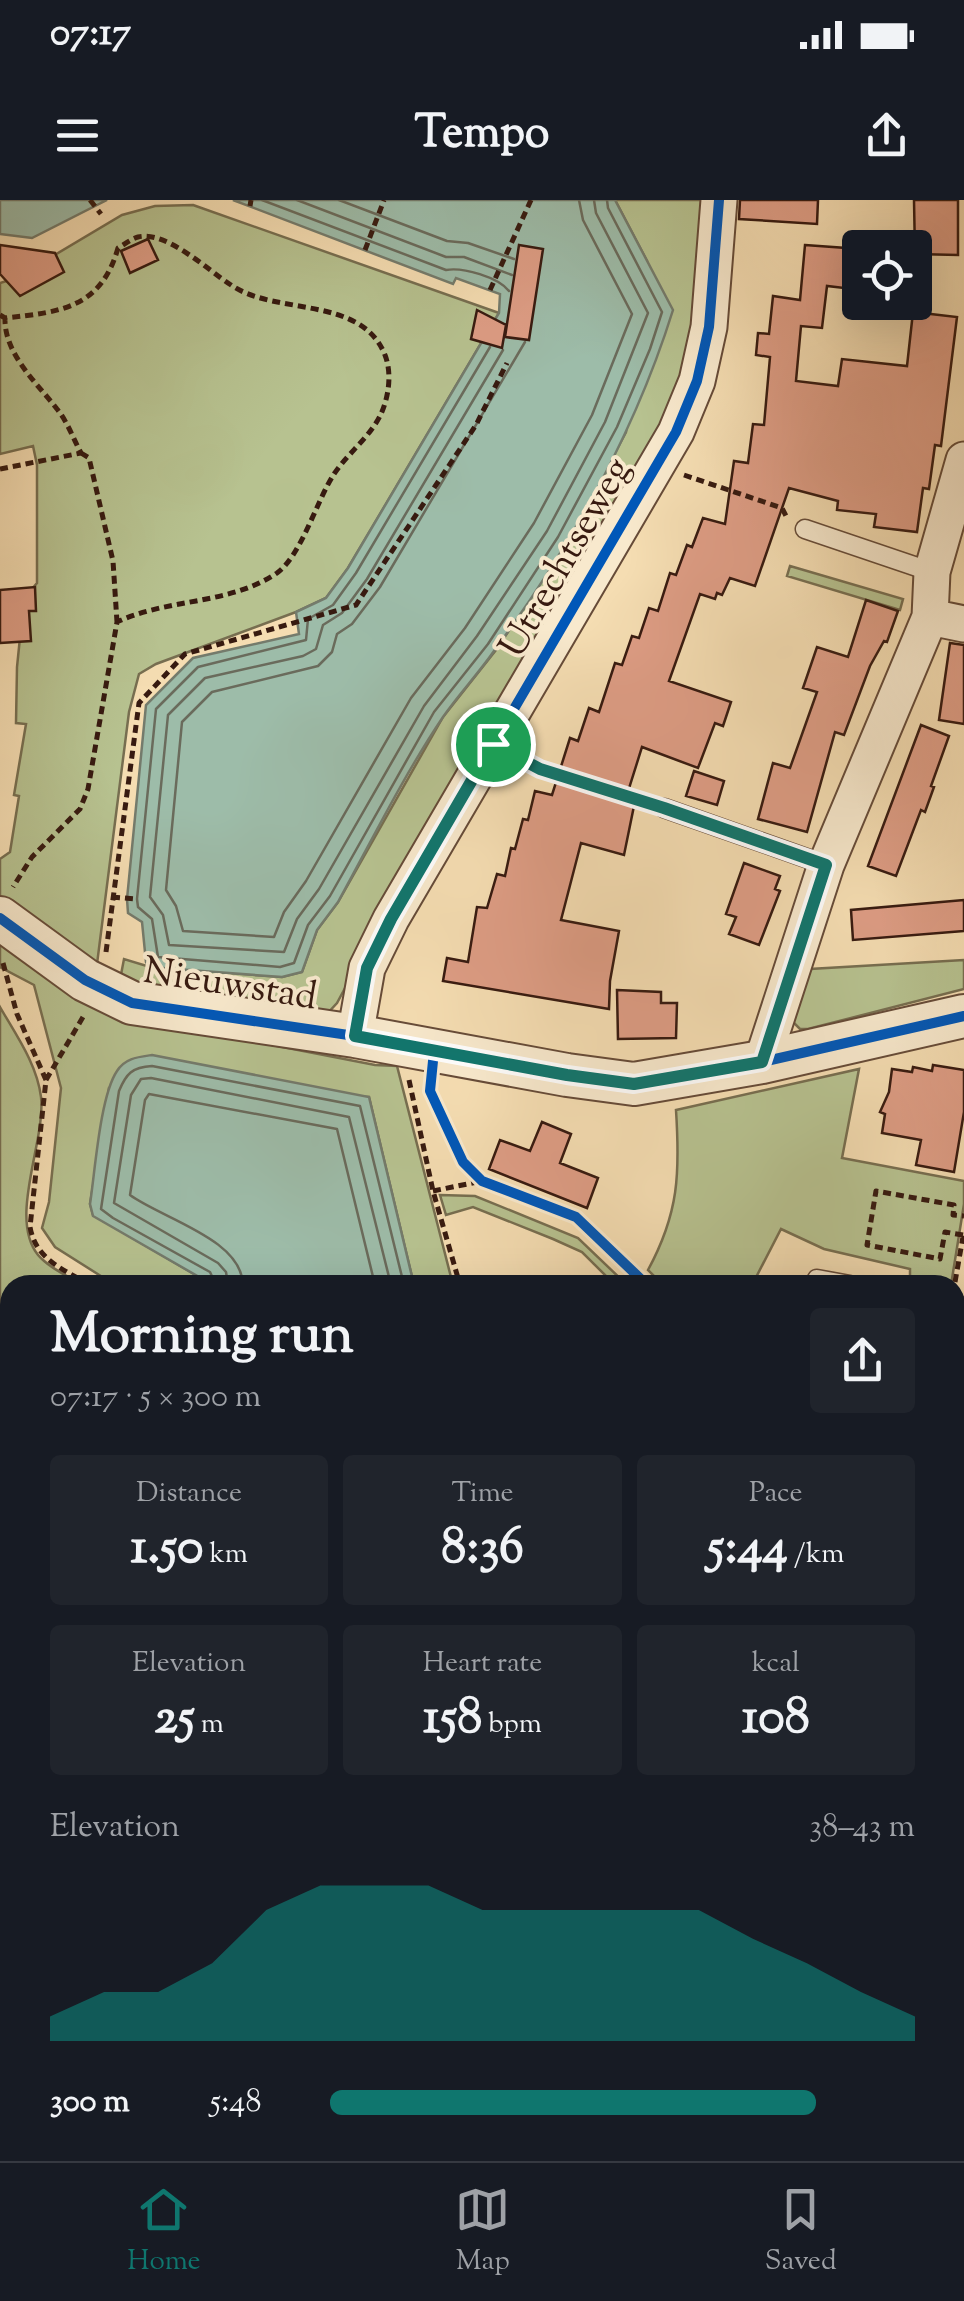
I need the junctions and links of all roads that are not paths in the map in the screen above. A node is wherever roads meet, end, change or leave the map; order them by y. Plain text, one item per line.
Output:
1 (719, 200) edge
2 (964, 460) edge
3 (805, 529) road end
4 (932, 572) junction
5 (947, 620) edge
6 (664, 808) road end
7 (826, 865) junction
8 (4, 923) edge
9 (964, 1016) edge
10 (355, 1036) junction
11 (762, 1062) junction

1 - 10 street, Utrechtseweg
2 - 4 street
3 - 4 lane
4 - 5 street
5 - 7 street
6 - 7 lane
7 - 11 street
8 - 10 street, Nieuwstad
9 - 11 street, Nieuwstad
10 - 11 street, Nieuwstad

